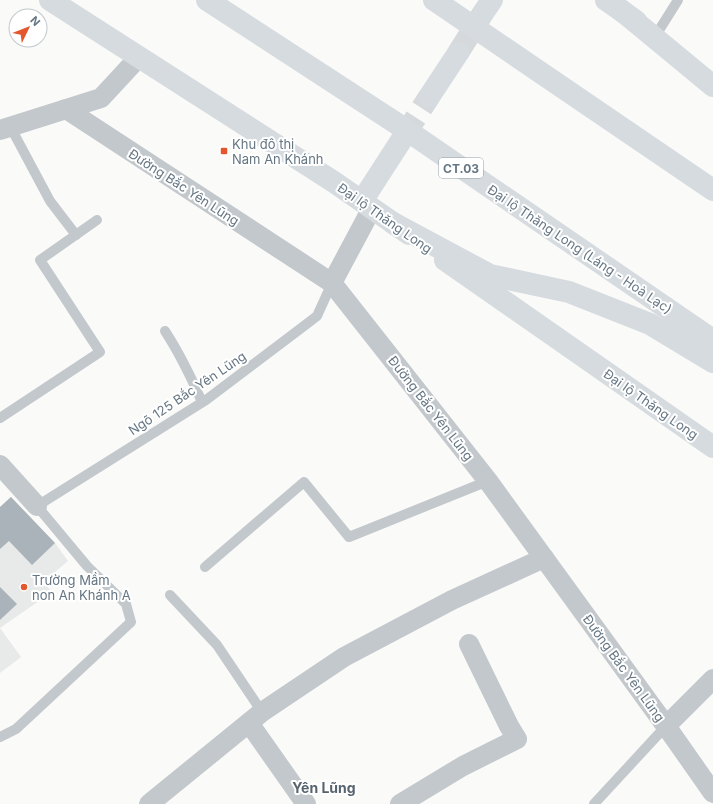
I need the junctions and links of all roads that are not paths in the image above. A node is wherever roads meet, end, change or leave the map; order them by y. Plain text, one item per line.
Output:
1 (50, 0) edge
2 (207, 0) edge
3 (434, 0) edge
4 (678, 0) edge
5 (613, 5) edge
6 (656, 35) junction
7 (458, 53) tunnel mouth
8 (139, 57) junction
9 (713, 74) edge
10 (713, 86) edge
11 (429, 97) tunnel mouth
12 (66, 109) junction
13 (6, 129) edge
14 (404, 136) tunnel mouth
15 (713, 190) edge
16 (367, 205) junction
17 (97, 220) dead end
18 (393, 223) junction
19 (76, 235) junction
20 (332, 283) junction
21 (165, 331) dead end
22 (713, 340) edge
23 (713, 362) edge
24 (202, 402) junction
25 (0, 418) edge
26 (713, 447) edge
27 (0, 465) edge
28 (488, 481) junction
29 (37, 506) junction
30 (544, 558) junction
31 (205, 567) dead end
32 (170, 596) dead end
33 (470, 644) dead end
34 (713, 679) edge
35 (255, 717) junction
36 (666, 726) junction
37 (0, 737) edge
38 (713, 793) edge
39 (149, 804) edge
40 (306, 804) edge
41 (400, 804) edge
42 (594, 804) edge

1 - 8 main road, Đại lộ Thăng Long
2 - 22 main road, Đại lộ Thăng Long (Láng - Hoà Lạc) / CT.03
3 - 15 main road
4 - 6 lane
5 - 6 main road
5 - 10 main road
6 - 9 main road
7 - 11 main road
8 - 12 street
8 - 16 main road, Đại lộ Thăng Long
12 - 13 street
12 - 20 street, Đường Bắc Yên Lũng
13 - 19 lane
14 - 16 main road
16 - 18 main road, Đại lộ Thăng Long
16 - 20 street
17 - 19 lane
18 - 23 main road
18 - 26 main road, Đại lộ Thăng Long
19 - 25 lane
20 - 24 lane, Ngõ 125 Bắc Yên Lũng
20 - 28 street, Đường Bắc Yên Lũng
21 - 24 lane
24 - 29 lane, Ngõ 125 Bắc Yên Lũng
27 - 29 street
28 - 30 street, Đường Bắc Yên Lũng
28 - 31 lane
29 - 37 lane
30 - 35 street
30 - 36 street, Đường Bắc Yên Lũng
32 - 35 lane
33 - 41 street
34 - 36 street
35 - 39 street
35 - 40 street
36 - 38 street, Đường Bắc Yên Lũng
36 - 42 lane

